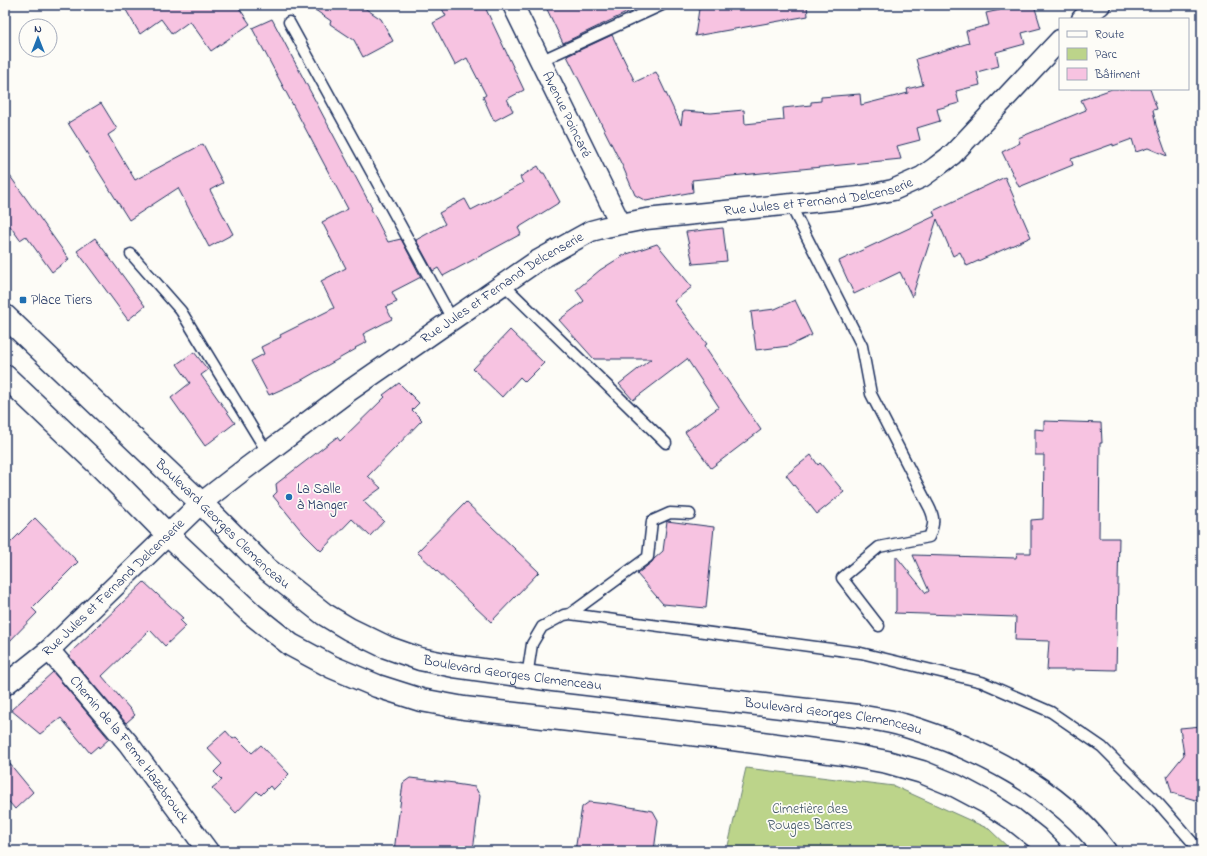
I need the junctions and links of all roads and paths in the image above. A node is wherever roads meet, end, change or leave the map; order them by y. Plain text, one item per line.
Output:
1 (513, 5) edge
2 (662, 5) edge
3 (1100, 5) edge
4 (1083, 18) edge
5 (289, 22) dead end
6 (1059, 41) edge
7 (540, 61) junction
8 (790, 204) junction
9 (620, 224) junction
10 (131, 254) dead end
11 (503, 284) junction
12 (5, 316) edge
13 (452, 319) junction
14 (5, 376) edge
15 (666, 443) dead end
16 (267, 452) junction
17 (201, 503) junction
18 (690, 514) dead end
19 (168, 535) junction
20 (570, 614) junction
21 (879, 626) dead end
22 (49, 650) junction
23 (527, 677) junction
24 (5, 686) edge
25 (208, 851) edge
26 (1050, 851) edge
27 (1106, 851) edge
28 (1200, 851) edge

1 - 7 street, Avenue Poincaré
2 - 7 lane
3 - 4 street
5 - 13 lane
6 - 8 street, Rue Jules et Fernand Delcenserie
7 - 9 street, Avenue Poincaré
8 - 9 street, Rue Jules et Fernand Delcenserie
8 - 21 lane
9 - 11 street, Rue Jules et Fernand Delcenserie
10 - 16 lane
11 - 13 street, Rue Jules et Fernand Delcenserie
11 - 15 lane
12 - 17 main road, Boulevard Georges Clemenceau
13 - 16 street, Rue Jules et Fernand Delcenserie
14 - 19 main road
16 - 17 street, Rue Jules et Fernand Delcenserie
17 - 19 street, Rue Jules et Fernand Delcenserie
17 - 23 main road, Boulevard Georges Clemenceau
18 - 20 lane
19 - 22 street, Rue Jules et Fernand Delcenserie
19 - 26 main road
20 - 23 lane
20 - 28 lane
22 - 24 street, Rue Jules et Fernand Delcenserie
22 - 25 street, Chemin de la Ferme Hazebrouck
23 - 27 main road, Boulevard Georges Clemenceau

